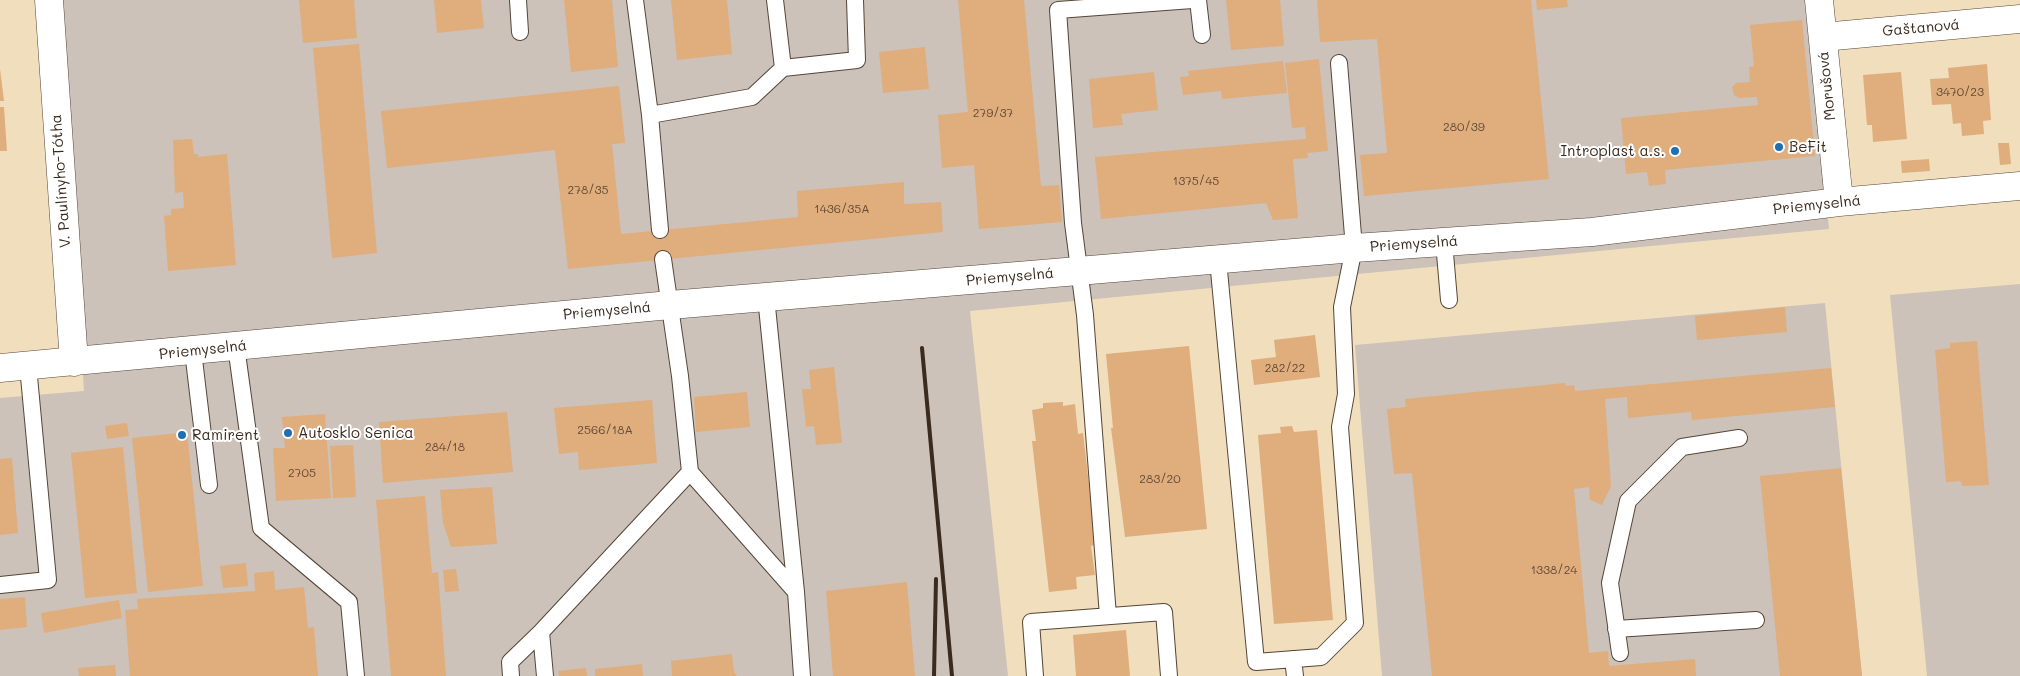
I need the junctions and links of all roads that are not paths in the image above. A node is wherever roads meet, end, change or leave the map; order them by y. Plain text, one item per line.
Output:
1 (49, 0) edge
2 (518, 0) edge
3 (635, 0) edge
4 (775, 0) edge
5 (855, 0) edge
6 (1192, 0) edge
7 (1198, 0) edge
8 (1819, 0) edge
9 (2020, 19) edge
10 (520, 32) dead end
11 (1202, 35) dead end
12 (1823, 37) junction
13 (1340, 63) dead end
14 (783, 68) junction
15 (650, 115) junction
16 (2020, 186) edge
17 (1839, 202) junction
18 (660, 230) dead end
19 (1444, 242) junction
20 (1354, 248) junction
21 (663, 259) dead end
22 (1218, 260) junction
23 (1079, 272) junction
24 (766, 297) junction
25 (1449, 300) dead end
26 (670, 305) junction
27 (236, 346) junction
28 (193, 350) junction
29 (74, 362) junction
30 (28, 366) junction
31 (0, 368) edge
32 (1740, 438) dead end
33 (690, 472) junction
34 (209, 485) dead end
35 (0, 584) edge
36 (796, 592) junction
37 (1108, 616) junction
38 (1756, 620) dead end
39 (1616, 629) junction
40 (541, 632) junction
41 (1620, 653) dead end
42 (1294, 659) junction
43 (356, 676) edge
44 (511, 676) edge
45 (545, 676) edge
46 (802, 676) edge
47 (1035, 676) edge
48 (1169, 676) edge
49 (1295, 676) edge

1 - 29 street, V. Paulínyho-Tótha
2 - 10 lane
3 - 15 lane
4 - 14 lane
5 - 14 lane
6 - 23 lane
7 - 11 lane
8 - 12 street, Morušová
9 - 12 street, Gaštanová
12 - 17 street, Morušová
13 - 20 lane
14 - 15 lane
15 - 18 lane
16 - 17 street, Priemyselná
17 - 19 street, Priemyselná
19 - 20 street, Priemyselná
19 - 25 lane
20 - 22 street, Priemyselná
20 - 42 lane
21 - 26 lane
22 - 23 street, Priemyselná
22 - 42 lane
23 - 24 street, Priemyselná
23 - 37 lane
24 - 26 street, Priemyselná
24 - 36 lane
26 - 27 street, Priemyselná
26 - 33 lane
27 - 28 street, Priemyselná
27 - 43 lane
28 - 29 street, Priemyselná
28 - 34 lane
29 - 30 street, Priemyselná
30 - 31 street, Priemyselná
30 - 35 lane
32 - 39 lane
33 - 36 lane
33 - 40 lane
36 - 46 lane
37 - 47 lane
37 - 48 lane
38 - 39 lane
39 - 41 lane
40 - 44 lane
40 - 45 lane
42 - 49 lane

